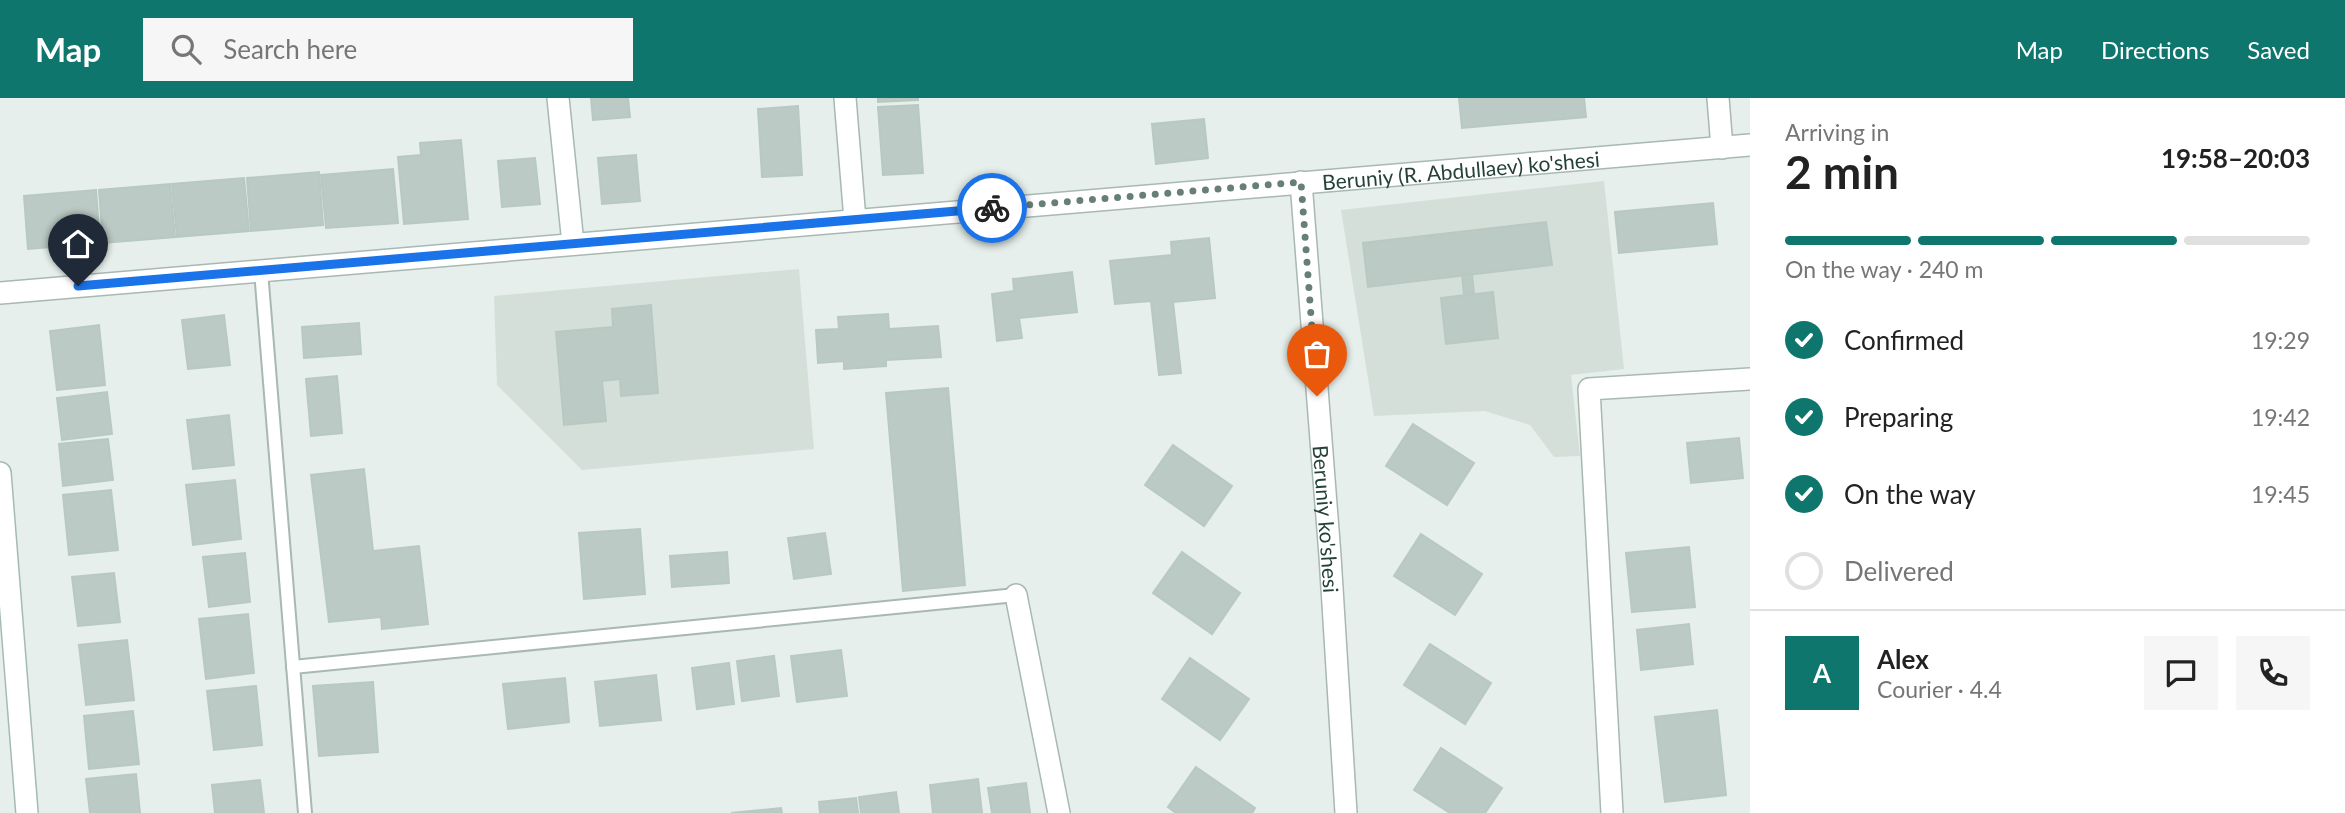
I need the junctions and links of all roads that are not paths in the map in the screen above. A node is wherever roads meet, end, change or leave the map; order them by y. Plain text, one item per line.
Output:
1 (558, 98) edge
2 (845, 98) edge
3 (1718, 98) edge
4 (1750, 145) edge
5 (1721, 148) junction
6 (1301, 182) junction
7 (855, 220) junction
8 (573, 244) junction
9 (261, 271) junction
10 (0, 293) edge
11 (1750, 379) edge
12 (0, 473) edge
13 (1016, 595) joint
14 (293, 667) junction
15 (27, 813) edge
16 (305, 813) edge
17 (1059, 813) edge
18 (1346, 813) edge
19 (1612, 813) edge

1 - 8 street
2 - 7 street
3 - 5 street
4 - 5 street, Beruniy (R. Abdullaev) ko'shesi
5 - 6 street, Beruniy (R. Abdullaev) ko'shesi
6 - 7 street, Beruniy (R. Abdullaev) ko'shesi
6 - 18 street, Beruniy ko'shesi
7 - 8 street, Beruniy (R. Abdullaev) ko'shesi
8 - 9 street, Beruniy (R. Abdullaev) ko'shesi
9 - 10 street, Beruniy (R. Abdullaev) ko'shesi
9 - 14 lane
11 - 19 street
12 - 15 street
13 - 14 lane
13 - 17 street
14 - 16 lane

